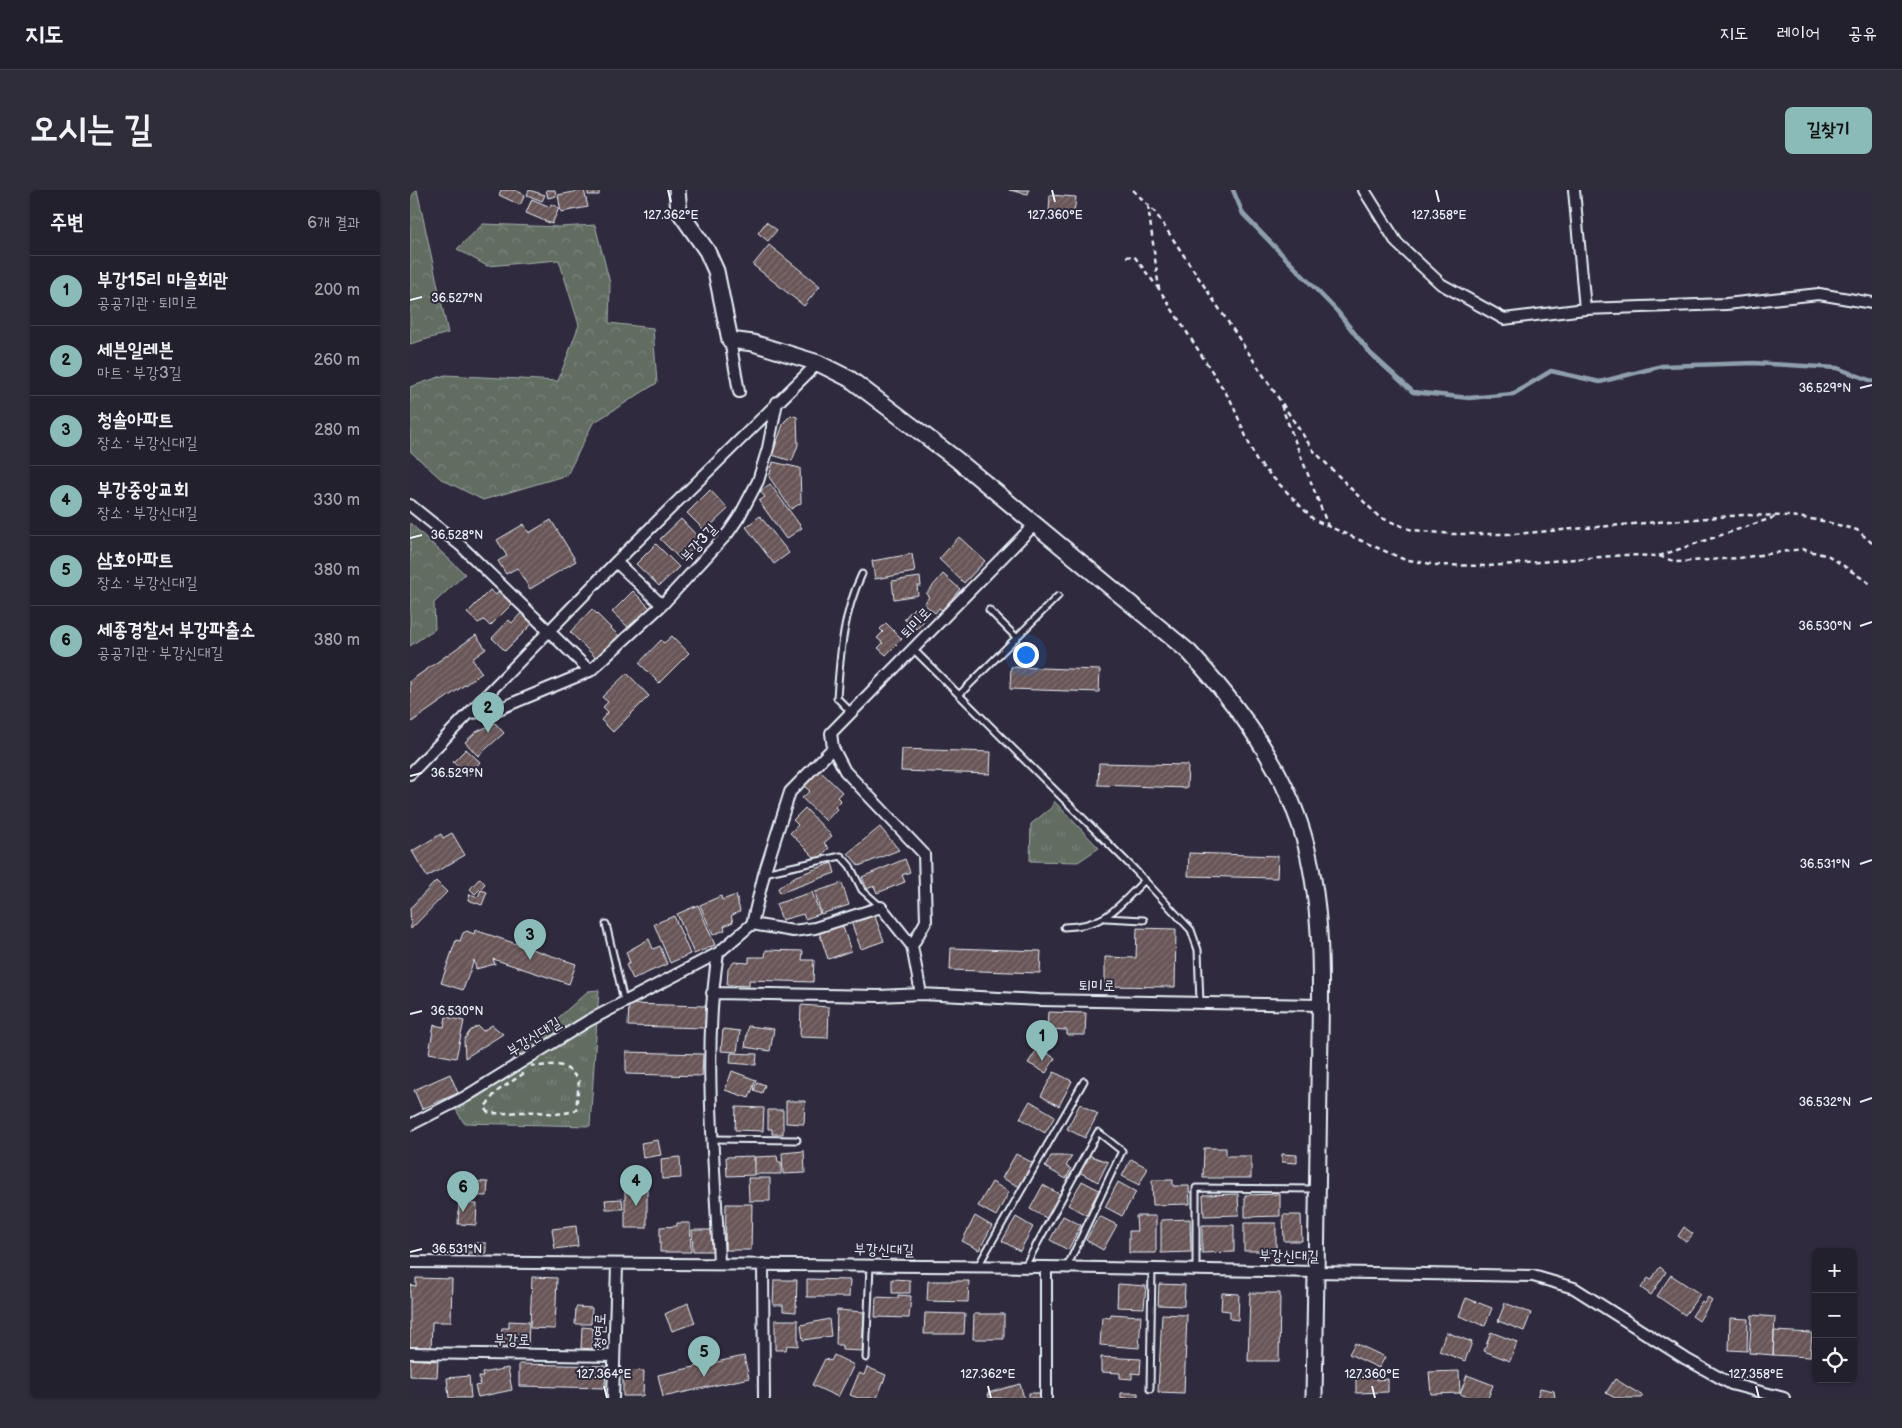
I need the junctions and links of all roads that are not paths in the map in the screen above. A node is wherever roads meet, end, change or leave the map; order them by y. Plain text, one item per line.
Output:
1 (677, 190) edge
2 (1364, 190) edge
3 (1574, 190) edge
4 (1872, 303) edge
5 (1585, 309) junction
6 (730, 340) junction
7 (818, 363) junction
8 (740, 392) dead end
9 (777, 402) junction
10 (410, 505) edge
11 (1034, 524) junction
12 (616, 562) junction
13 (862, 574) dead end
14 (1058, 596) dead end
15 (662, 605) junction
16 (989, 610) dead end
17 (550, 629) junction
18 (1017, 638) junction
19 (912, 648) junction
20 (590, 671) junction
21 (959, 695) junction
22 (470, 713) junction
23 (851, 713) junction
24 (833, 748) junction
25 (410, 774) edge
26 (764, 874) junction
27 (1144, 880) junction
28 (881, 907) junction
29 (1105, 918) junction
30 (1144, 920) dead end
31 (606, 924) dead end
32 (752, 924) junction
33 (1064, 927) dead end
34 (912, 946) junction
35 (718, 954) junction
36 (712, 993) junction
37 (921, 994) junction
38 (624, 1002) junction
39 (1200, 1003) junction
40 (1321, 1005) junction
41 (1084, 1080) dead end
42 (410, 1125) edge
43 (714, 1139) junction
44 (797, 1140) dead end
45 (1317, 1189) junction
46 (410, 1262) edge
47 (719, 1263) junction
48 (763, 1264) junction
49 (616, 1265) junction
50 (870, 1265) junction
51 (978, 1266) junction
52 (1024, 1267) junction
53 (1046, 1267) junction
54 (1066, 1267) junction
55 (1152, 1269) junction
56 (1196, 1270) junction
57 (1315, 1272) junction
58 (410, 1353) edge
59 (614, 1356) junction
60 (866, 1358) dead end
61 (1150, 1389) dead end
62 (613, 1398) edge
63 (764, 1398) edge
64 (1046, 1398) edge
65 (1314, 1398) edge
66 (1784, 1398) edge

1 - 6 street
2 - 5 street
3 - 5 street
4 - 5 street
6 - 7 street
6 - 8 street
7 - 9 street
7 - 11 street
9 - 12 street
9 - 15 street, 부강3길
10 - 17 street
11 - 19 street, 퇴미로
11 - 40 street
12 - 15 street
12 - 17 street
13 - 23 lane
14 - 18 lane
15 - 20 street, 부강3길
16 - 18 lane
17 - 20 street
17 - 22 street
18 - 21 lane
19 - 21 lane
19 - 23 street, 퇴미로
20 - 22 street, 부강3길
21 - 27 lane
22 - 25 street
23 - 24 street, 퇴미로
24 - 26 street
24 - 34 street
26 - 28 lane
26 - 32 street
27 - 29 lane
27 - 39 lane
28 - 32 street
28 - 34 street
29 - 30 lane
29 - 33 lane
31 - 38 lane
32 - 35 street
34 - 37 street
35 - 36 street
35 - 38 street, 부강신대길
36 - 37 street
36 - 43 street
37 - 39 street, 퇴미로
38 - 42 street, 부강신대길
39 - 40 street, 퇴미로
40 - 45 street
41 - 51 lane
43 - 44 lane
43 - 47 street
45 - 56 lane
45 - 57 street
46 - 49 street, 부강신대길
47 - 48 street, 부강신대길
47 - 49 street, 부강신대길
48 - 50 street, 부강신대길
48 - 63 street
49 - 59 street, 청연로
50 - 51 street, 부강신대길
50 - 60 lane
51 - 52 street, 부강신대길
52 - 53 street, 부강신대길
52 - 54 lane
53 - 54 street, 부강신대길
53 - 64 street
54 - 55 street, 부강신대길
55 - 56 street, 부강신대길
55 - 61 lane
56 - 57 street, 부강신대길
57 - 65 street
57 - 66 street, 부강신대길
58 - 59 street, 부강로
59 - 62 street, 청연로

